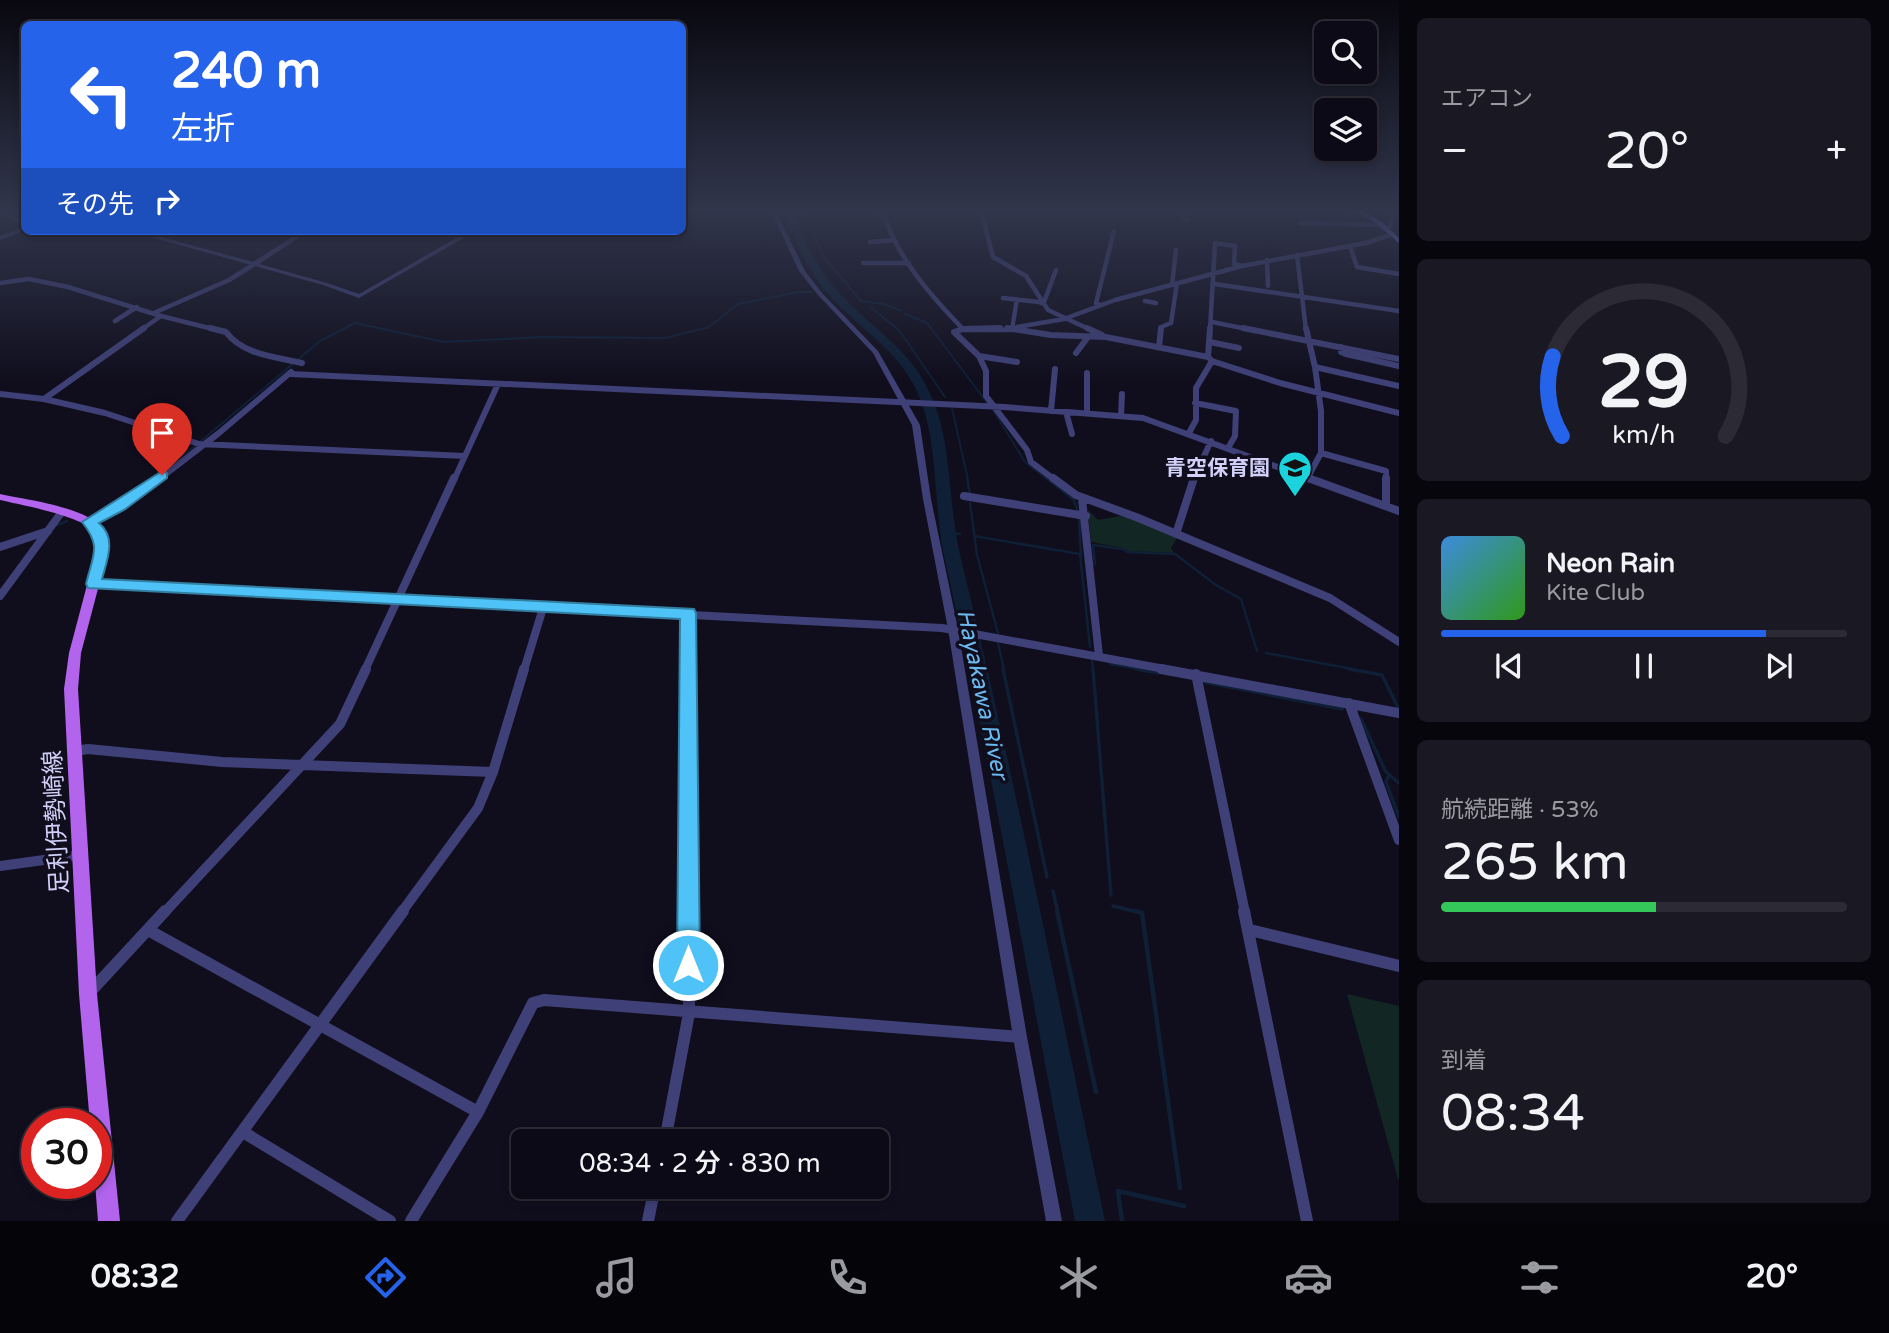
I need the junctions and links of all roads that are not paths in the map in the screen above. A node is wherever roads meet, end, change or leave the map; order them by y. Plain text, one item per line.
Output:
1 (248, 268) edge
2 (264, 268) edge
3 (408, 268) edge
4 (802, 268) edge
5 (913, 268) edge
6 (1013, 268) edge
7 (1104, 268) edge
8 (1175, 268) edge
9 (1214, 268) edge
10 (1235, 268) edge
11 (1267, 268) edge
12 (1299, 268) edge
13 (1362, 268) edge
14 (1056, 271) dead end
15 (1214, 274) junction
16 (1399, 275) edge
17 (0, 283) edge
18 (1175, 284) junction
19 (1214, 284) junction
20 (1268, 286) dead end
21 (1153, 290) junction
22 (1302, 296) junction
23 (1003, 298) dead end
24 (1017, 299) junction
25 (1041, 302) junction
26 (1151, 302) dead end
27 (1101, 305) junction
28 (137, 307) junction
29 (1399, 311) edge
30 (158, 314) junction
31 (1064, 319) junction
32 (115, 321) dead end
33 (1212, 322) junction
34 (1012, 328) junction
35 (963, 329) junction
36 (1088, 337) junction
37 (1106, 337) junction
38 (1307, 340) junction
39 (1210, 342) junction
40 (1158, 347) junction
41 (1341, 347) junction
42 (1239, 348) dead end
43 (1076, 353) dead end
44 (979, 356) junction
45 (1210, 359) junction
46 (1399, 359) edge
47 (1017, 362) dead end
48 (1315, 366) junction
49 (1399, 366) edge
50 (1055, 369) dead end
51 (1087, 373) dead end
52 (289, 374) junction
53 (498, 384) junction
54 (1399, 386) edge
55 (1122, 394) dead end
56 (1320, 394) junction
57 (1, 395) edge
58 (44, 399) junction
59 (909, 403) junction
60 (1195, 403) junction
61 (996, 407) junction
62 (1051, 411) junction
63 (1066, 412) junction
64 (1399, 413) edge
65 (1087, 414) junction
66 (1121, 416) junction
67 (1189, 433) junction
68 (1072, 434) dead end
69 (1211, 441) junction
70 (205, 444) junction
71 (1228, 448) junction
72 (1321, 453) junction
73 (465, 456) junction
74 (1308, 477) junction
75 (0, 496) edge
76 (964, 496) dead end
77 (1082, 499) junction
78 (1386, 506) junction
79 (1399, 511) edge
80 (61, 513) junction
81 (1086, 516) junction
82 (89, 522) junction
83 (48, 531) junction
84 (1176, 534) junction
85 (0, 547) edge
86 (94, 584) junction
87 (0, 596) edge
88 (398, 599) junction
89 (544, 608) junction
90 (688, 613) junction
91 (955, 630) junction
92 (1399, 642) edge
93 (1099, 656) junction
94 (1196, 674) junction
95 (1349, 703) junction
96 (1399, 713) edge
97 (75, 751) junction
98 (303, 764) junction
99 (493, 772) junction
100 (1399, 840) edge
101 (81, 855) junction
102 (0, 866) edge
103 (148, 930) junction
104 (1250, 930) junction
105 (1399, 966) edge
106 (88, 994) junction
107 (689, 1013) junction
108 (321, 1024) junction
109 (1020, 1037) junction
110 (478, 1112) junction
111 (667, 1129) edge
112 (243, 1132) junction
113 (652, 1199) edge
114 (109, 1221) edge
115 (177, 1221) edge
116 (390, 1221) edge
117 (411, 1221) edge
118 (648, 1221) edge
119 (1054, 1221) edge
120 (1307, 1221) edge

1 - 30 street
2 - 3 street
4 - 59 street
5 - 35 street
6 - 25 street
7 - 27 street
8 - 18 street
9 - 15 street
10 - 15 street
11 - 20 street
12 - 22 street
13 - 16 street
14 - 25 street
15 - 18 street
15 - 19 street
17 - 28 street
18 - 21 street
18 - 40 street
19 - 22 street
19 - 33 street
21 - 26 street
21 - 27 street
22 - 29 street
22 - 38 street
23 - 24 street
24 - 25 street
24 - 34 street
25 - 31 street
27 - 31 street
28 - 30 street
28 - 32 street
30 - 52 street
30 - 58 street
31 - 34 street
31 - 37 street
33 - 38 street
33 - 39 street
34 - 35 street
34 - 36 street
35 - 44 street
36 - 37 street
36 - 43 street
37 - 40 street
38 - 41 street
38 - 48 street
39 - 42 street
39 - 45 street
40 - 45 street
41 - 46 street
41 - 49 street
44 - 47 street
44 - 61 street
45 - 56 street
45 - 60 street
48 - 54 street
48 - 56 street
50 - 62 street
51 - 65 street
52 - 53 street
52 - 70 street
53 - 59 street
53 - 73 street
55 - 66 street
56 - 64 street
56 - 72 street
57 - 58 street
58 - 70 street
59 - 61 street
59 - 91 street
60 - 67 street
60 - 71 street
61 - 62 street
61 - 77 street
62 - 63 street
63 - 65 street
63 - 68 street
65 - 66 street
66 - 67 street
67 - 69 street
69 - 71 street
69 - 84 street
70 - 73 street
70 - 82 street
71 - 74 street
72 - 74 street
72 - 78 street
73 - 88 street
74 - 78 street
75 - 80 main road
76 - 81 street
77 - 81 street
77 - 84 street
78 - 79 street
80 - 82 main road
80 - 83 street
81 - 93 street
82 - 86 main road, 足利伊勢崎線
83 - 85 street
83 - 87 street
84 - 92 street
86 - 88 street
86 - 97 main road, 足利伊勢崎線
88 - 89 street
88 - 98 street
89 - 90 street
89 - 99 street
90 - 91 street
90 - 107 street
91 - 93 street
91 - 109 street
93 - 94 street
94 - 95 street
94 - 104 street
95 - 96 street
95 - 100 street
97 - 98 street
97 - 101 main road, 足利伊勢崎線
98 - 99 street
98 - 103 street
99 - 108 street
101 - 102 street
101 - 106 main road, 足利伊勢崎線
103 - 106 street
103 - 108 street
104 - 105 street
104 - 120 street
106 - 114 main road, 足利伊勢崎線
107 - 109 street
107 - 110 street
107 - 111 street
108 - 110 street
108 - 112 street
109 - 119 street
110 - 117 street
112 - 115 street
112 - 116 street
113 - 118 street

